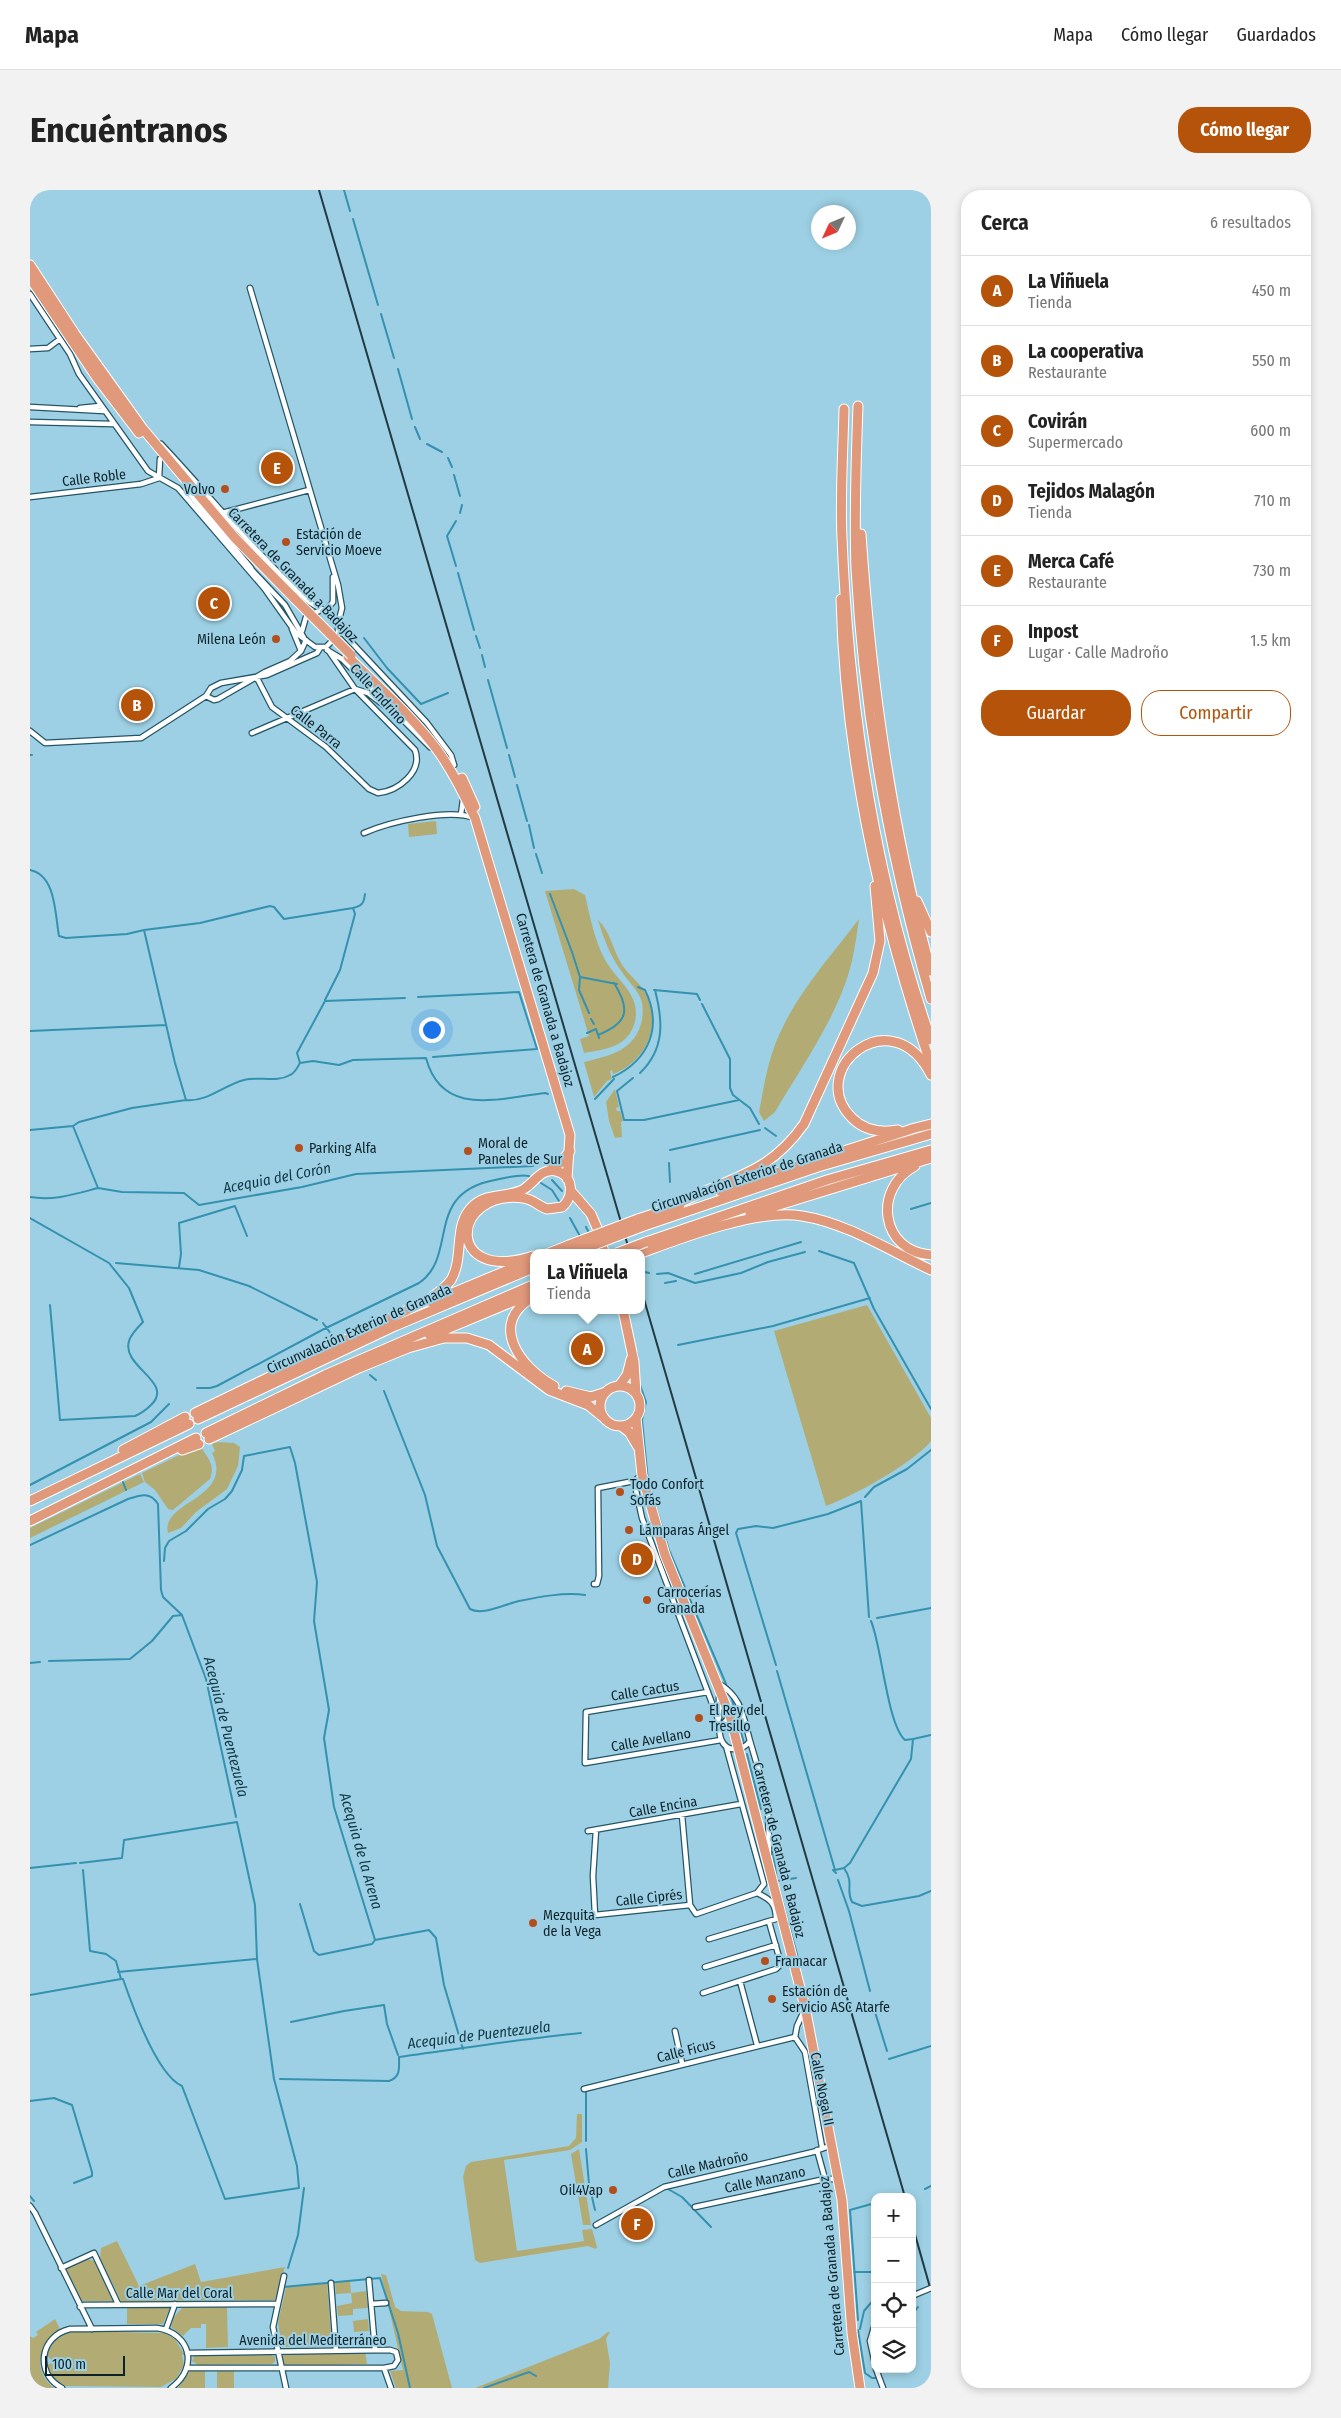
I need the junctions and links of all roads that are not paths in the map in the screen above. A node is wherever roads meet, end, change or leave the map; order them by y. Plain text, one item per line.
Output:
1 (30, 265) edge
2 (30, 278) edge
3 (30, 285) edge
4 (250, 288) dead end
5 (30, 294) edge
6 (43, 299) junction
7 (60, 339) junction
8 (30, 349) edge
9 (100, 406) junction
10 (858, 406) dead end
11 (30, 407) edge
12 (73, 409) junction
13 (844, 409) dead end
14 (104, 411) junction
15 (134, 416) junction
16 (30, 422) edge
17 (114, 424) junction
18 (160, 459) junction
19 (159, 478) junction
20 (856, 484) junction
21 (309, 490) junction
22 (187, 492) junction
23 (30, 497) edge
24 (222, 513) junction
25 (842, 539) junction
26 (238, 558) junction
27 (250, 568) junction
28 (333, 573) junction
29 (294, 600) junction
30 (323, 611) junction
31 (339, 627) junction
32 (291, 628) junction
33 (302, 632) junction
34 (305, 639) junction
35 (324, 648) junction
36 (300, 651) junction
37 (257, 678) junction
38 (355, 689) junction
39 (206, 696) junction
40 (285, 718) junction
41 (401, 718) junction
42 (30, 731) edge
43 (252, 733) dead end
44 (450, 767) junction
45 (461, 776) junction
46 (369, 790) joint
47 (894, 807) junction
48 (465, 812) junction
49 (364, 833) dead end
50 (870, 844) junction
51 (489, 858) junction
52 (931, 932) edge
53 (931, 972) edge
54 (931, 999) edge
55 (931, 1040) edge
56 (931, 1065) edge
57 (931, 1075) edge
58 (931, 1124) edge
59 (915, 1128) junction
60 (931, 1134) edge
61 (931, 1150) edge
62 (570, 1151) junction
63 (931, 1158) edge
64 (549, 1171) junction
65 (567, 1179) junction
66 (534, 1182) junction
67 (571, 1191) junction
68 (536, 1202) junction
69 (674, 1206) junction
70 (562, 1207) junction
71 (591, 1214) junction
72 (640, 1223) junction
73 (597, 1228) dead end
74 (680, 1239) junction
75 (645, 1248) edge
76 (571, 1249) edge
77 (931, 1255) edge
78 (530, 1257) edge
79 (530, 1261) edge
80 (530, 1269) edge
81 (931, 1270) edge
82 (530, 1286) edge
83 (530, 1294) edge
84 (530, 1300) edge
85 (410, 1310) junction
86 (624, 1314) edge
87 (408, 1348) junction
88 (632, 1357) junction
89 (619, 1386) junction
90 (606, 1392) junction
91 (636, 1394) junction
92 (604, 1418) junction
93 (636, 1418) junction
94 (187, 1421) dead end
95 (621, 1426) junction
96 (198, 1441) dead end
97 (639, 1449) junction
98 (642, 1475) junction
99 (634, 1481) junction
100 (30, 1501) edge
101 (30, 1521) edge
102 (594, 1584) dead end
103 (717, 1683) junction
104 (708, 1692) junction
105 (743, 1716) junction
106 (728, 1718) junction
107 (718, 1719) junction
108 (720, 1730) junction
109 (721, 1740) junction
110 (750, 1741) junction
111 (726, 1746) junction
112 (740, 1750) junction
113 (585, 1762) joint
114 (742, 1804) junction
115 (682, 1815) junction
116 (596, 1830) junction
117 (588, 1831) dead end
118 (769, 1862) junction
119 (772, 1873) junction
120 (762, 1875) junction
121 (757, 1893) junction
122 (690, 1905) junction
123 (778, 1909) junction
124 (769, 1922) junction
125 (709, 1939) dead end
126 (776, 1945) junction
127 (793, 1961) junction
128 (782, 1964) junction
129 (705, 1967) dead end
130 (740, 1981) junction
131 (703, 1993) dead end
132 (805, 2007) junction
133 (675, 2031) dead end
134 (795, 2037) junction
135 (800, 2044) junction
136 (757, 2045) junction
137 (814, 2045) junction
138 (682, 2063) junction
139 (808, 2067) junction
140 (822, 2085) junction
141 (584, 2089) dead end
142 (833, 2145) junction
143 (820, 2148) junction
144 (825, 2179) junction
145 (839, 2179) junction
146 (30, 2206) edge
147 (696, 2207) dead end
148 (596, 2225) dead end
149 (61, 2268) junction
150 (284, 2276) dead end
151 (369, 2280) dead end
152 (331, 2283) dead end
153 (931, 2288) edge
154 (916, 2294) edge
155 (386, 2303) dead end
156 (118, 2304) junction
157 (175, 2304) junction
158 (278, 2304) junction
159 (371, 2304) junction
160 (80, 2307) junction
161 (92, 2329) junction
162 (166, 2329) junction
163 (375, 2349) junction
164 (336, 2350) junction
165 (278, 2351) junction
166 (188, 2353) junction
167 (281, 2367) junction
168 (187, 2368) junction
169 (384, 2368) junction
170 (877, 2373) edge
171 (859, 2387) edge
172 (62, 2388) edge
173 (171, 2388) edge
174 (286, 2388) edge
175 (391, 2388) edge
176 (883, 2388) edge

1 - 15 highway, Carretera de Granada a Badajoz
2 - 6 highway, Carretera de Granada a Badajoz
3 - 6 street
4 - 21 street
5 - 7 street
6 - 18 highway, Carretera de Granada a Badajoz
7 - 8 street
7 - 9 street
9 - 12 street
9 - 14 street
10 - 20 highway
11 - 12 street
12 - 14 street
13 - 25 highway
14 - 17 street
15 - 24 street
15 - 29 highway, Carretera de Granada a Badajoz
16 - 17 street
17 - 19 street
18 - 19 street
18 - 22 highway, Carretera de Granada a Badajoz
19 - 23 street, Calle Roble
19 - 26 street
20 - 47 highway
20 - 54 highway
21 - 24 street
21 - 28 street
22 - 27 street
22 - 29 highway, Carretera de Granada a Badajoz
24 - 30 street
25 - 50 highway
25 - 55 highway
26 - 27 street
26 - 32 street
27 - 33 street
28 - 30 street
28 - 31 street
29 - 44 highway, Carretera de Granada a Badajoz, bridge
30 - 31 street
30 - 33 street
31 - 35 street
31 - 44 street
32 - 34 street
32 - 36 street
33 - 34 street
34 - 35 street
34 - 36 street
35 - 37 street
35 - 38 street, Calle Endrino
35 - 41 street
36 - 37 street
37 - 39 street
37 - 39 street
37 - 40 street, Calle Parra
38 - 40 street
38 - 41 street
38 - 46 street, Calle Endrino
39 - 42 street
40 - 43 street
40 - 46 street, Calle Parra
41 - 44 street
44 - 45 highway, Carretera de Granada a Badajoz
44 - 48 highway, Carretera de Granada a Badajoz
45 - 48 highway
45 - 51 highway, Carretera de Granada a Badajoz
47 - 52 highway
47 - 53 highway
48 - 49 street
48 - 51 highway, Carretera de Granada a Badajoz
50 - 56 highway
50 - 69 highway
51 - 62 highway, Carretera de Granada a Badajoz
57 - 59 highway
58 - 59 highway
59 - 69 highway
60 - 72 highway, Circunvalación Exterior de Granada
61 - 75 highway, Circunvalación Exterior de Granada
62 - 64 highway
62 - 65 highway, Carretera de Granada a Badajoz
63 - 74 highway
63 - 77 highway
64 - 65 highway
64 - 66 highway
65 - 67 highway
66 - 68 highway
66 - 85 highway
67 - 70 highway
67 - 71 highway
68 - 70 highway
68 - 78 highway
69 - 72 highway
70 - 71 highway
71 - 73 highway
72 - 76 highway, Circunvalación Exterior de Granada, bridge
74 - 75 highway
74 - 81 highway
79 - 85 highway
80 - 85 highway, Circunvalación Exterior de Granada
82 - 87 highway, Circunvalación Exterior de Granada
83 - 87 highway
84 - 90 highway
86 - 88 highway
87 - 92 highway
88 - 89 highway
88 - 91 highway
89 - 90 highway
89 - 91 highway
90 - 92 highway
91 - 93 highway
92 - 95 highway
93 - 95 highway
93 - 97 highway, Carretera de Granada a Badajoz
94 - 100 highway
95 - 97 highway, Carretera de Granada a Badajoz
96 - 101 highway
97 - 98 highway, Carretera de Granada a Badajoz
98 - 99 street
98 - 103 highway, Carretera de Granada a Badajoz
99 - 102 street
99 - 104 street
103 - 105 street
103 - 106 highway, Carretera de Granada a Badajoz
103 - 107 street
104 - 107 street
104 - 113 street, Calle Cactus
105 - 106 street
105 - 110 street
106 - 107 street
106 - 108 street
106 - 112 highway, Carretera de Granada a Badajoz
107 - 108 street
108 - 109 street
109 - 111 street
109 - 113 street, Calle Avellano
110 - 112 street
110 - 118 street
111 - 112 street
111 - 114 street
112 - 118 highway, Carretera de Granada a Badajoz
114 - 115 street, Calle Encina
114 - 120 street
115 - 116 street, Calle Encina
115 - 122 street
116 - 117 street, Calle Encina
116 - 122 street, Calle Ciprés
118 - 119 highway, Carretera de Granada a Badajoz
119 - 120 street
119 - 123 highway, Carretera de Granada a Badajoz
120 - 121 street
121 - 122 street, Calle Ciprés
121 - 123 street
123 - 124 street
123 - 127 highway, Carretera de Granada a Badajoz
124 - 125 street
124 - 126 street
126 - 128 street
126 - 129 street
127 - 128 street
127 - 132 highway, Carretera de Granada a Badajoz
128 - 130 street
130 - 131 street
130 - 136 street
132 - 134 street
132 - 137 highway, Carretera de Granada a Badajoz
133 - 138 street
134 - 135 street, Calle Nogal II
134 - 136 street, Calle Ficus
135 - 137 street
135 - 139 street, Calle Nogal II
136 - 138 street, Calle Ficus
137 - 140 highway, Carretera de Granada a Badajoz
138 - 141 street, Calle Ficus
139 - 140 street
139 - 143 street, Calle Nogal II
140 - 142 highway, Carretera de Granada a Badajoz
142 - 143 street, Calle Madroño
142 - 145 highway, Carretera de Granada a Badajoz
143 - 144 street, Calle Nogal II
143 - 148 street, Calle Madroño
144 - 145 street, Calle Manzano
144 - 147 street, Calle Manzano
145 - 171 highway, Carretera de Granada a Badajoz
146 - 149 street
149 - 156 street
149 - 160 street
150 - 158 street
151 - 159 street
152 - 164 street
153 - 154 street, bridge
155 - 159 street
156 - 157 street, Calle Mar del Coral
156 - 160 street, Calle Mar del Coral
157 - 158 street, Calle Mar del Coral
157 - 162 street
158 - 165 street
159 - 163 street
160 - 161 street
161 - 162 street
161 - 172 street
162 - 166 street
163 - 164 street, Avenida del Mediterráneo
163 - 169 street, Avenida del Mediterráneo
164 - 165 street, Avenida del Mediterráneo
165 - 166 street, Avenida del Mediterráneo
165 - 167 street
166 - 168 street
167 - 168 street, Avenida del Mediterráneo
167 - 169 street, Avenida del Mediterráneo
167 - 174 street
168 - 173 street
169 - 175 street
170 - 176 street

